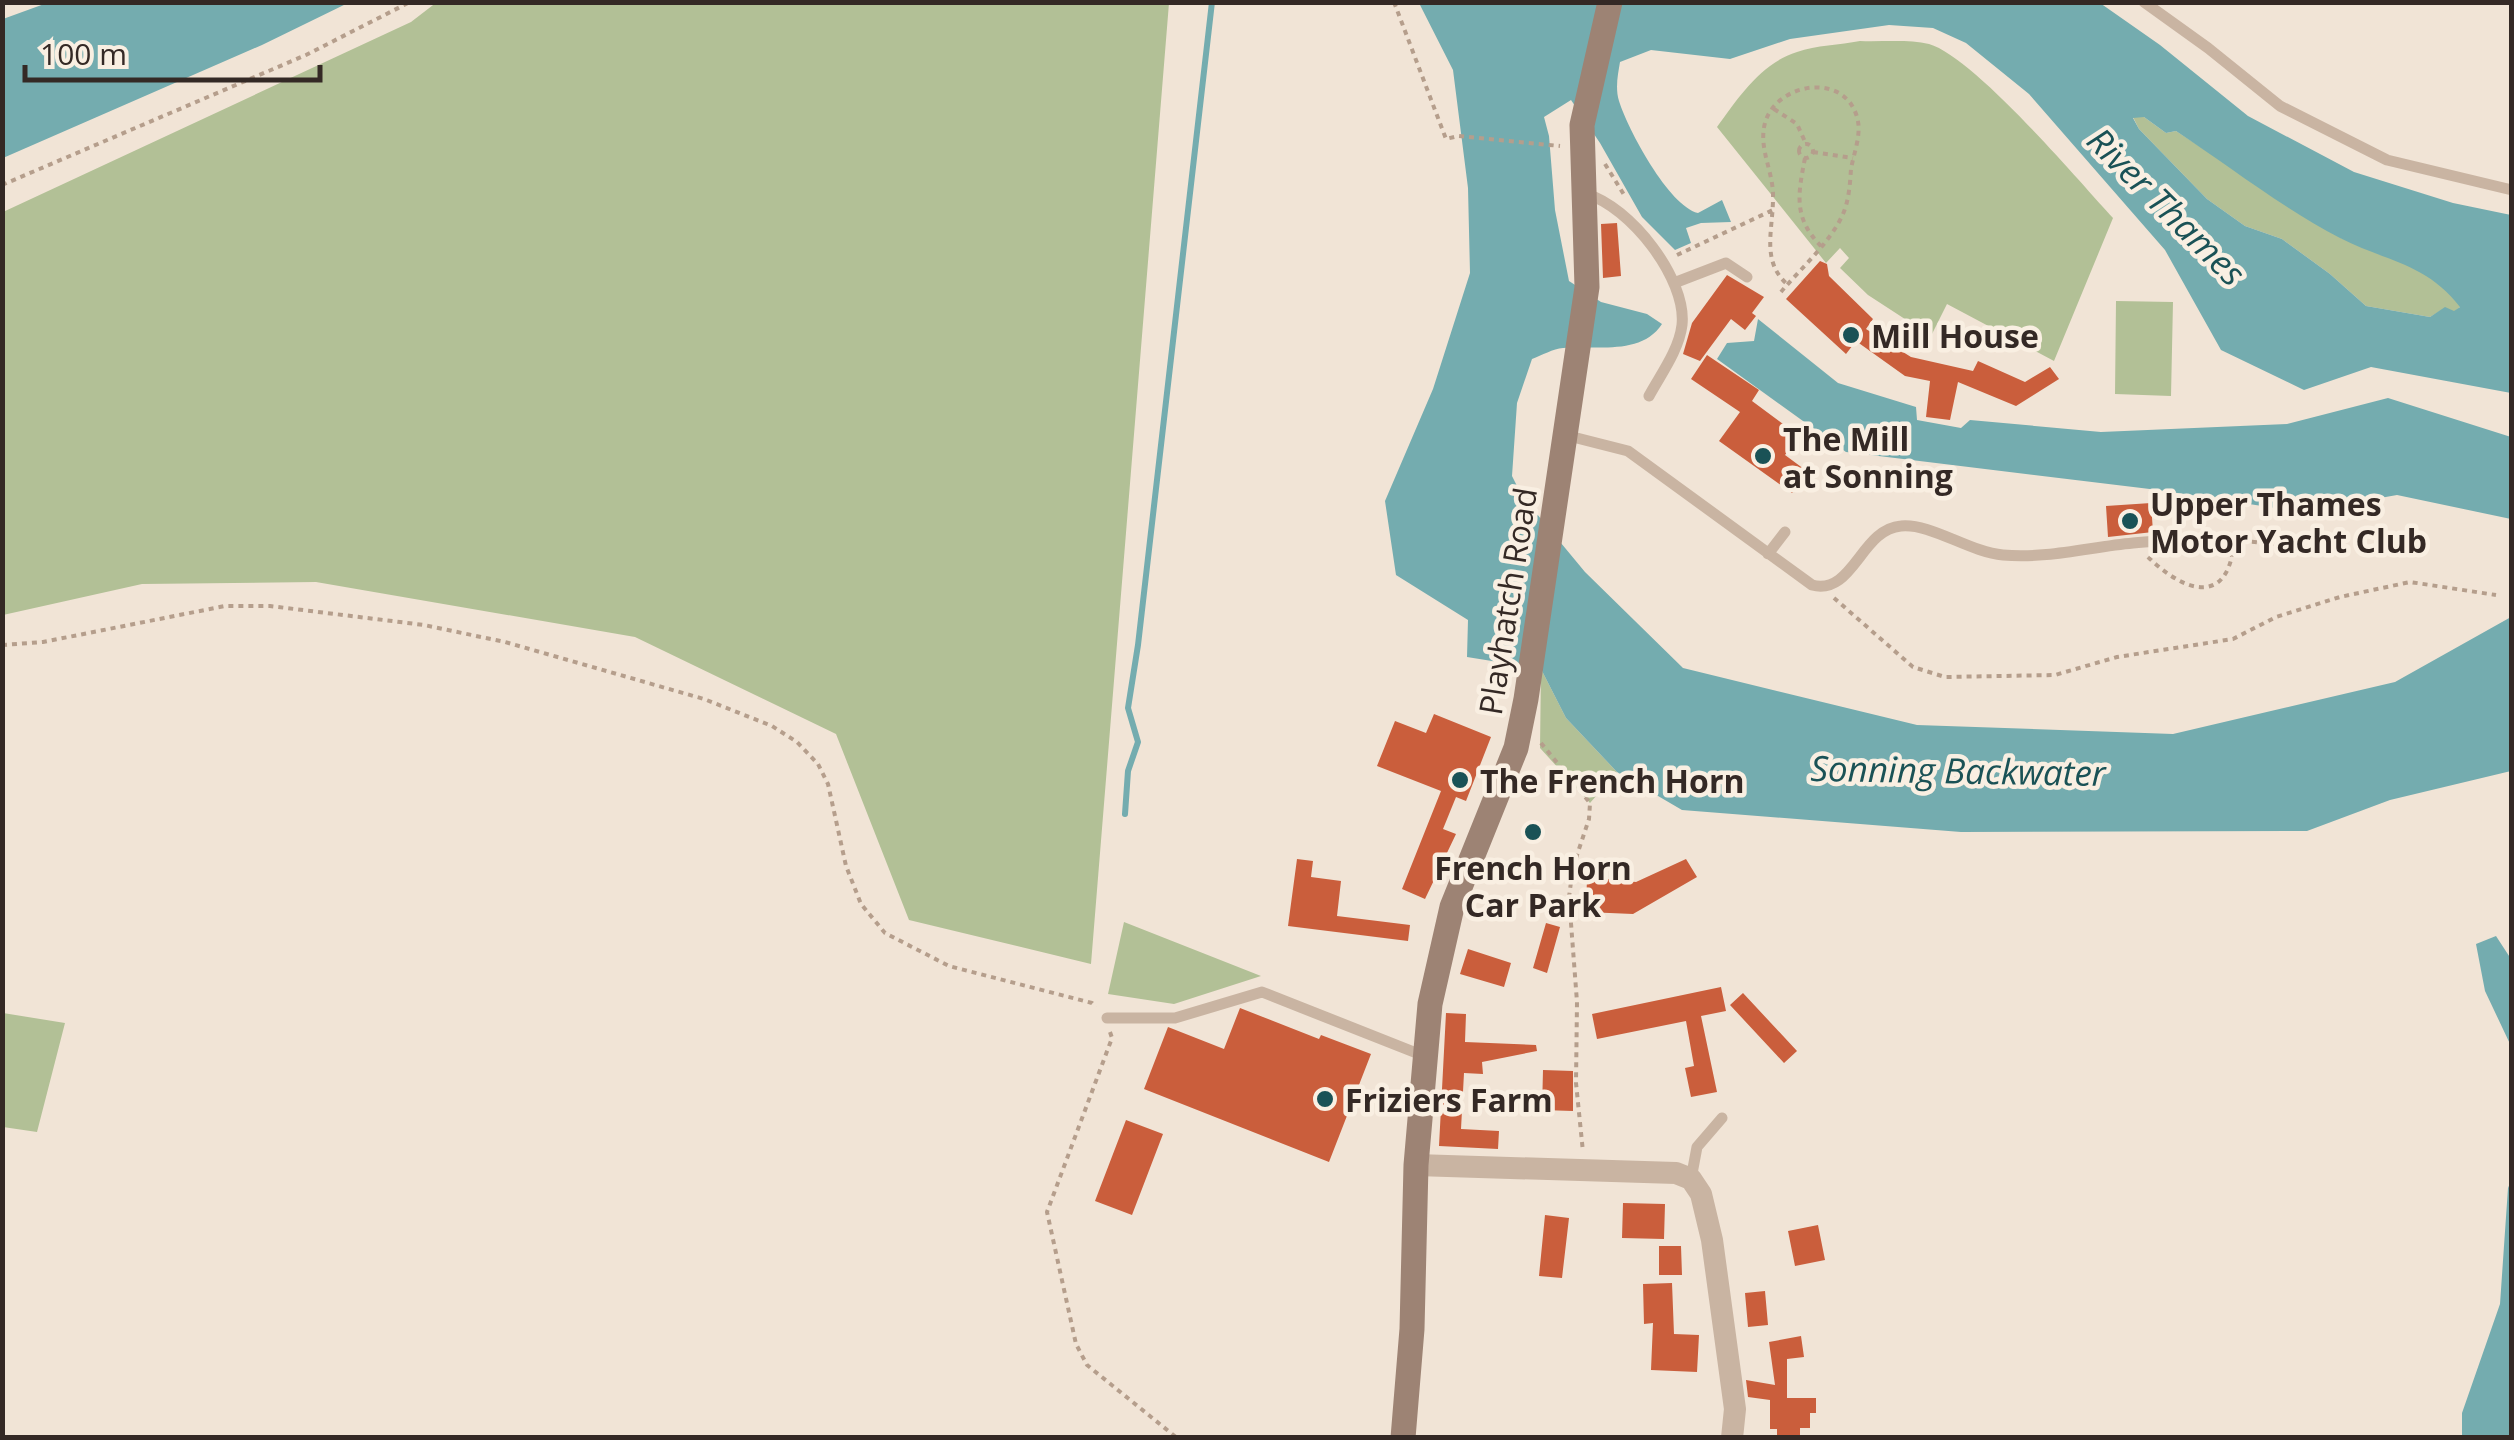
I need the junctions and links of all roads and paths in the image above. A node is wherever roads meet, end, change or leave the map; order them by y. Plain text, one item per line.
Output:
1 (410, 2) edge
2 (1394, 2) edge
3 (1610, 2) edge
4 (2144, 2) edge
5 (1772, 108) junction
6 (1806, 144) junction
7 (1564, 146) dead end
8 (1813, 152) junction
9 (1804, 158) junction
10 (1854, 158) junction
11 (2, 185) edge
12 (2512, 190) edge
13 (1585, 193) junction
14 (1773, 210) junction
15 (1821, 246) junction
16 (1680, 256) dead end
17 (1747, 277) dead end
18 (1674, 283) junction
19 (1787, 284) junction
20 (1781, 292) dead end
21 (1650, 396) dead end
22 (1566, 425) junction
23 (1785, 532) dead end
24 (2217, 539) junction
25 (2135, 543) junction
26 (2298, 546) dead end
27 (1768, 554) junction
28 (1824, 588) junction
29 (2496, 595) dead end
30 (2, 646) edge
31 (1538, 733) dead end
32 (1107, 1018) junction
33 (1424, 1056) junction
34 (1722, 1118) dead end
35 (1416, 1165) junction
36 (1585, 1172) junction
37 (1691, 1179) junction
38 (1177, 1438) edge
39 (1403, 1438) edge
40 (1732, 1438) edge

1 - 11 path
2 - 7 path
3 - 13 main road, Playhatch Road
4 - 12 lane
5 - 6 path
5 - 10 path
5 - 14 path
6 - 8 path
6 - 9 path
8 - 9 path
8 - 10 path
9 - 15 path
10 - 15 path
13 - 18 lane
13 - 22 main road, Playhatch Road
14 - 16 path
14 - 19 path
15 - 19 path
17 - 18 lane
18 - 21 lane
19 - 20 path
22 - 27 lane
22 - 33 main road, Playhatch Road
23 - 27 lane
24 - 25 lane
24 - 25 path
24 - 26 path
25 - 28 lane
27 - 28 lane
28 - 29 path
30 - 32 path
31 - 36 path
32 - 33 lane
32 - 38 path
33 - 35 main road, Playhatch Road
34 - 37 lane
35 - 36 street
35 - 39 main road, Playhatch Road
36 - 37 street
37 - 40 street

